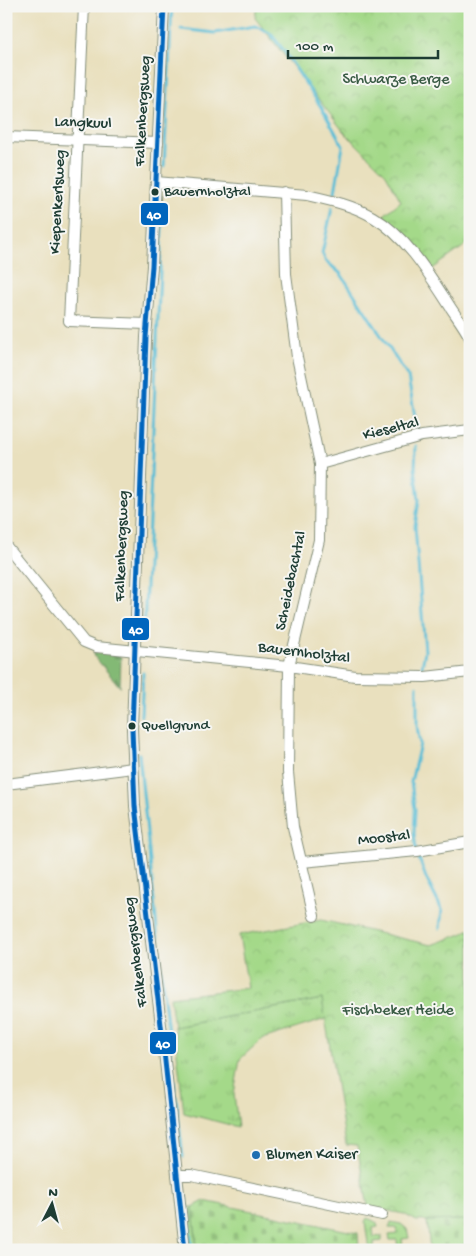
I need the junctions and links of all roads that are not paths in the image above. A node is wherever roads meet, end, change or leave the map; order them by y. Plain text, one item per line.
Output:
1 (84, 6) edge
2 (164, 6) edge
3 (6, 137) edge
4 (77, 139) junction
5 (158, 142) junction
6 (156, 182) junction
7 (284, 192) junction
8 (147, 324) junction
9 (470, 338) edge
10 (470, 430) edge
11 (320, 464) junction
12 (6, 546) edge
13 (135, 651) junction
14 (289, 666) junction
15 (470, 672) edge
16 (133, 768) junction
17 (6, 784) edge
18 (470, 842) edge
19 (302, 862) junction
20 (314, 916) dead end
21 (177, 1175) junction
22 (382, 1214) dead end
23 (185, 1250) edge

1 - 4 street, Kiepenkerlsweg
2 - 5 street, Falkenbergsweg
3 - 4 street, Langkuul
4 - 5 street, Langkuul
4 - 8 street, Kiepenkerlsweg
5 - 6 street, Falkenbergsweg
6 - 7 street
6 - 8 street, Falkenbergsweg
7 - 9 street
7 - 11 street, Scheidebachtal
8 - 13 street, Falkenbergsweg
10 - 11 street, Kieseltal
11 - 14 street, Scheidebachtal
12 - 13 street, Bauernholztal
13 - 14 street, Bauernholztal
13 - 16 street, Falkenbergsweg
14 - 15 street, Bauernholztal
14 - 19 street, Scheidebachtal
16 - 17 street
16 - 21 street, Falkenbergsweg
18 - 19 street, Moostal
19 - 20 street, Scheidebachtal
21 - 22 street
21 - 23 street, Falkenbergsweg

